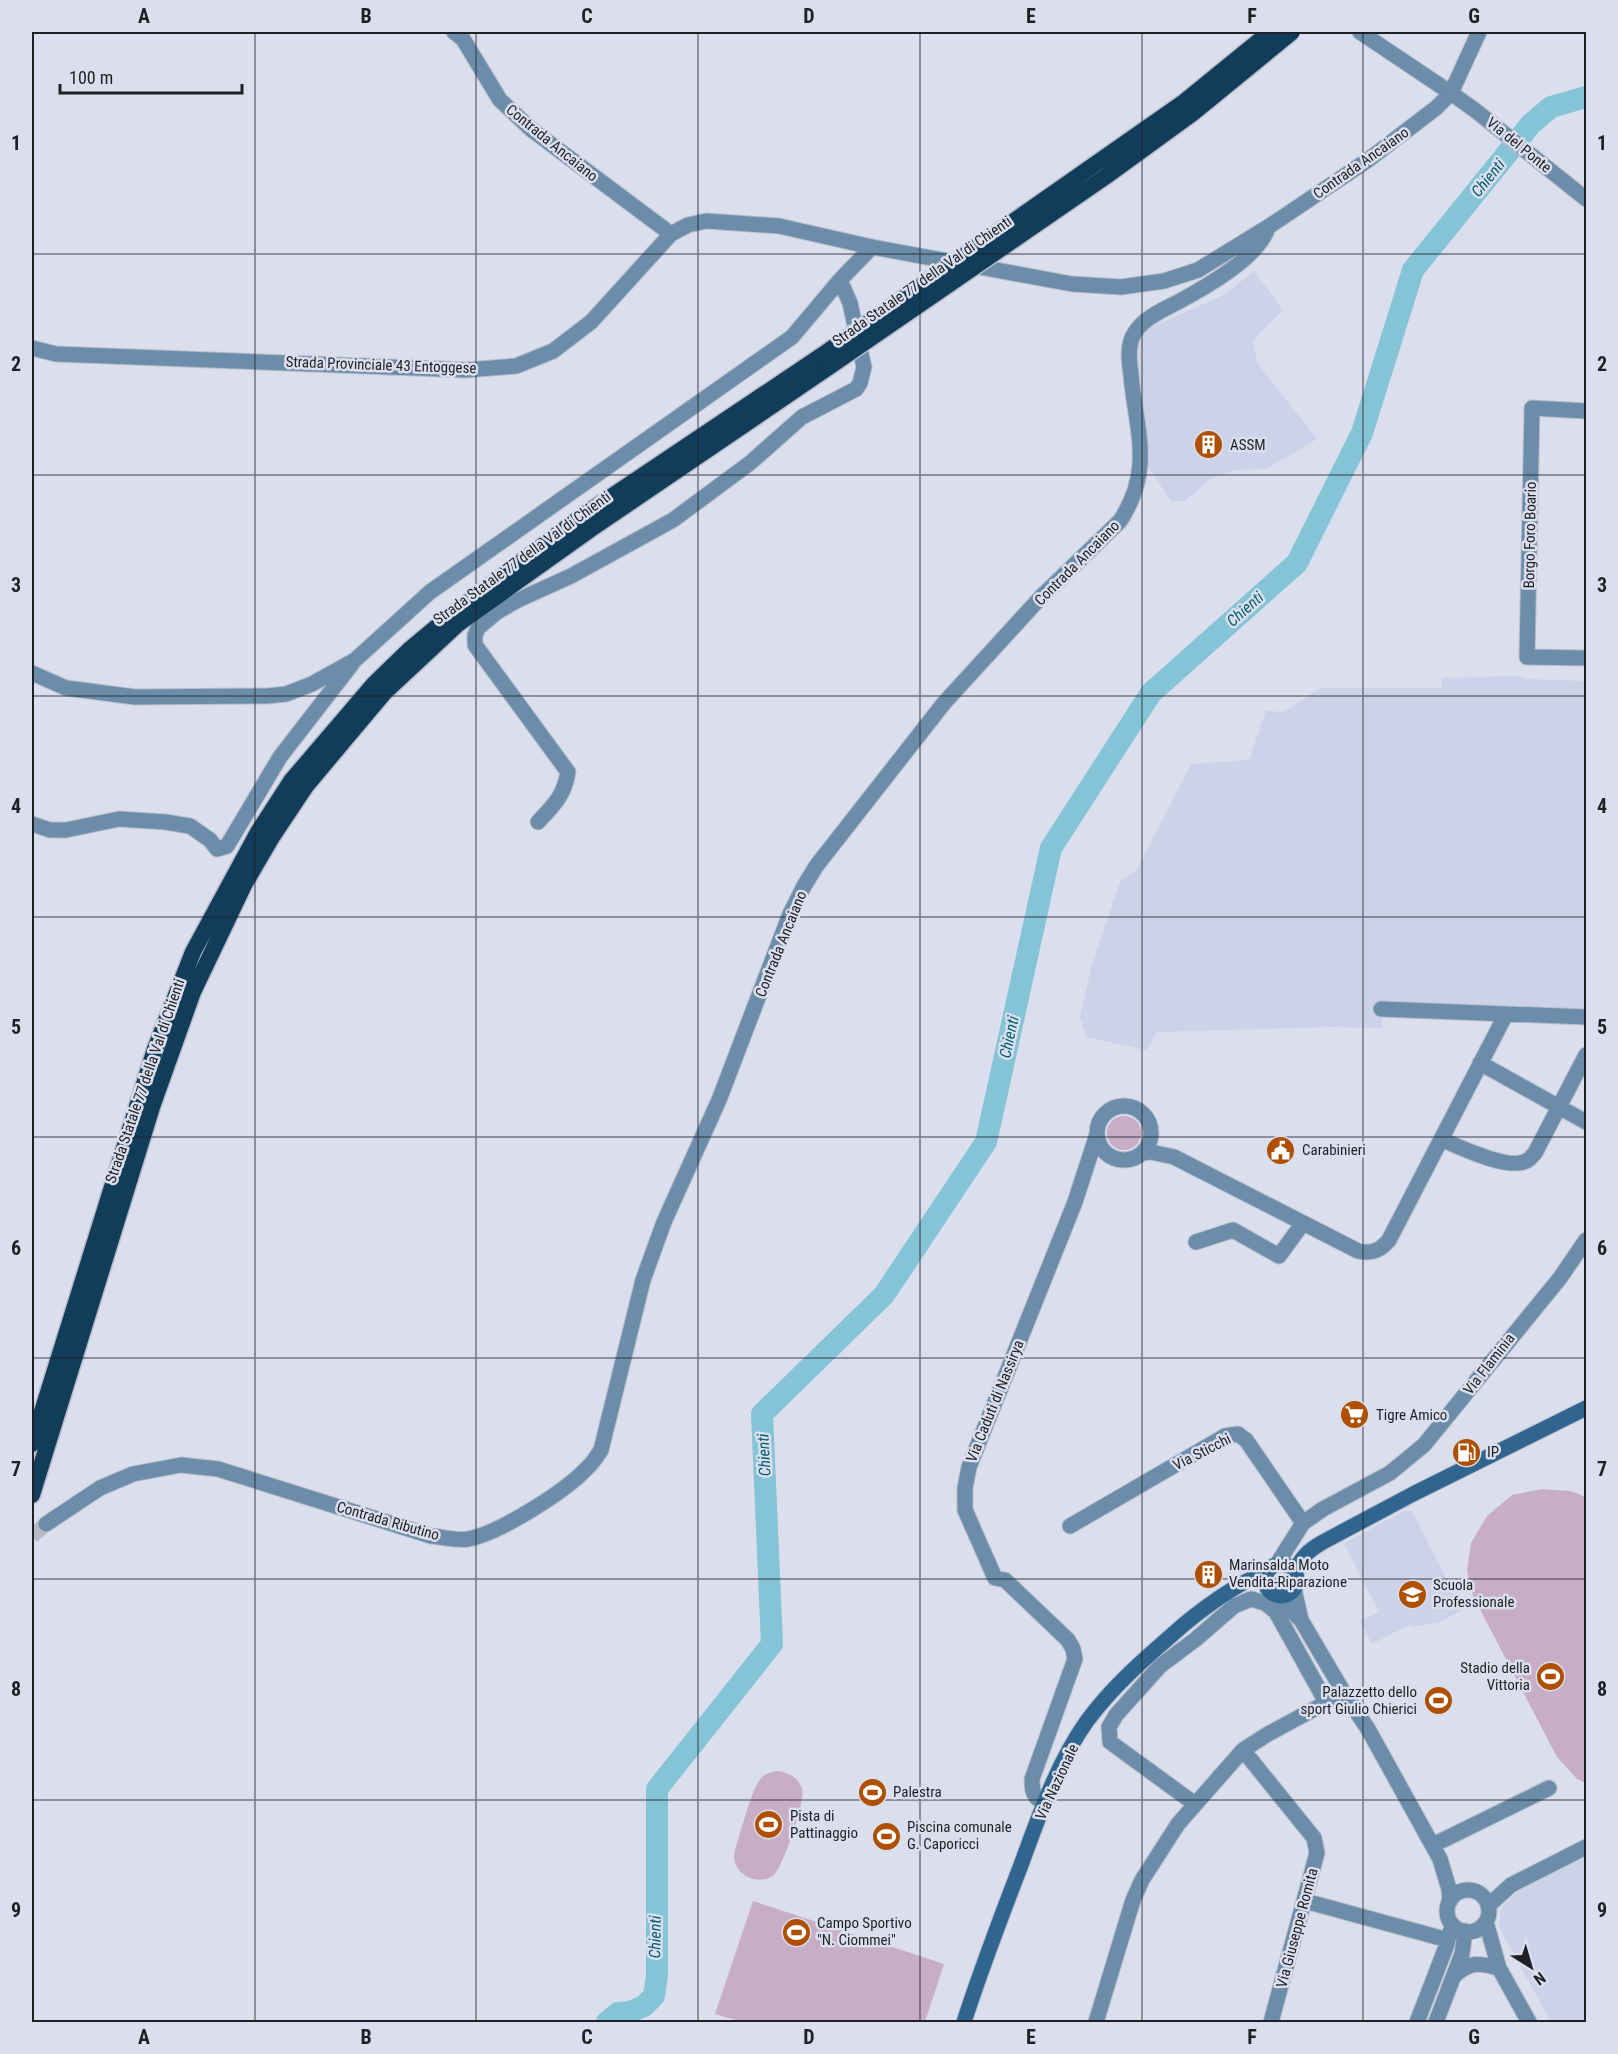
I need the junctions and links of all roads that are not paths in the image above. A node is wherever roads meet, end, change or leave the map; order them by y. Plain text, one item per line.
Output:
1 (454, 32) edge
2 (1270, 32) edge
3 (1292, 32) edge
4 (1360, 32) edge
5 (1479, 32) edge
6 (1451, 93) junction
7 (1587, 199) edge
8 (1268, 227) junction
9 (671, 234) junction
10 (872, 247) junction
11 (840, 280) junction
12 (32, 348) edge
13 (825, 362) junction
14 (1587, 411) edge
15 (1587, 658) edge
16 (356, 660) junction
17 (32, 673) edge
18 (538, 822) dead end
19 (32, 824) edge
20 (1381, 1009) dead end
21 (1506, 1014) junction
22 (1587, 1017) edge
23 (1587, 1055) edge
24 (1480, 1063) junction
25 (719, 1100) joint
26 (1560, 1107) junction
27 (1587, 1122) edge
28 (1151, 1131) junction
29 (1097, 1134) junction
30 (1441, 1139) junction
31 (1142, 1152) junction
32 (1112, 1157) junction
33 (1174, 1157) junction
34 (1086, 1170) junction
35 (1303, 1223) junction
36 (1587, 1240) edge
37 (1196, 1242) dead end
38 (1587, 1408) edge
39 (32, 1444) edge
40 (32, 1495) edge
41 (1303, 1523) junction
42 (46, 1524) tunnel mouth
43 (1070, 1526) dead end
44 (1283, 1569) junction
45 (1294, 1589) junction
46 (1271, 1591) junction
47 (1227, 1594) junction
48 (1301, 1620) junction
49 (1344, 1693) junction
50 (1326, 1702) junction
51 (1243, 1750) junction
52 (1549, 1788) dead end
53 (1046, 1803) junction
54 (1195, 1804) junction
55 (1432, 1845) junction
56 (1587, 1847) edge
57 (1440, 1859) junction
58 (1510, 1885) junction
59 (1473, 1891) junction
60 (1305, 1901) junction
61 (1450, 1901) junction
62 (1488, 1906) junction
63 (1469, 1927) junction
64 (1448, 1940) junction
65 (1498, 1963) junction
66 (1454, 1976) junction
67 (964, 2022) edge
68 (1096, 2022) edge
69 (1270, 2022) edge
70 (1417, 2022) edge
71 (1436, 2022) edge
72 (1529, 2022) edge

1 - 9 street, Contrada Ancaiano
2 - 13 highway, Strada Statale 77 della Val di Chienti, bridge
3 - 13 highway, Strada Statale 77 della Val di Chienti, bridge
4 - 6 street, Via del Ponte
5 - 6 street
6 - 7 street, Via del Ponte
6 - 8 street, Contrada Ancaiano
8 - 10 street, Strada Provinciale 43 Entoggese
8 - 25 street, Contrada Ancaiano
9 - 10 street, Strada Provinciale 43 Entoggese
9 - 12 street, Strada Provinciale 43 Entoggese
10 - 11 street
11 - 16 street
11 - 18 street
13 - 39 highway, Strada Statale 77 della Val di Chienti
13 - 40 highway, Strada Statale 77 della Val di Chienti
14 - 15 street, Borgo Foro Boario
16 - 17 street
16 - 19 street
20 - 21 street
21 - 22 street
21 - 24 street
23 - 26 street
24 - 26 street
24 - 30 street
25 - 42 street, Contrada Ributino
26 - 27 street
26 - 30 street
28 - 29 street
28 - 31 street
28 - 33 street
29 - 32 street
29 - 34 street, Via Caduti di Nassirya
30 - 35 street
31 - 32 street
31 - 33 street
32 - 34 street
33 - 35 street
34 - 53 street, Via Caduti di Nassirya
35 - 37 street
36 - 41 street, Via Flaminia
38 - 44 main road, Via Nazionale
41 - 43 street, Via Sticchi
41 - 44 street, Via Flaminia
44 - 45 main road
44 - 46 main road
44 - 47 main road, Via Nazionale
45 - 46 main road
45 - 48 street
46 - 47 main road, Via Nazionale
46 - 48 street
47 - 53 main road, Via Nazionale
48 - 49 street
49 - 50 street
49 - 55 street
50 - 51 street
50 - 54 street
51 - 54 street
51 - 60 street, Via Giuseppe Romita
52 - 55 street
53 - 67 main road, Via Nazionale
54 - 68 street
55 - 57 street
56 - 58 street
57 - 59 street
57 - 61 street
58 - 59 street
58 - 62 street
59 - 61 street
59 - 62 street
60 - 64 street
60 - 69 street, Via Giuseppe Romita
61 - 63 street
62 - 63 street
63 - 64 street
63 - 65 street
63 - 66 street
64 - 70 street
65 - 66 street
65 - 72 street
66 - 71 street

